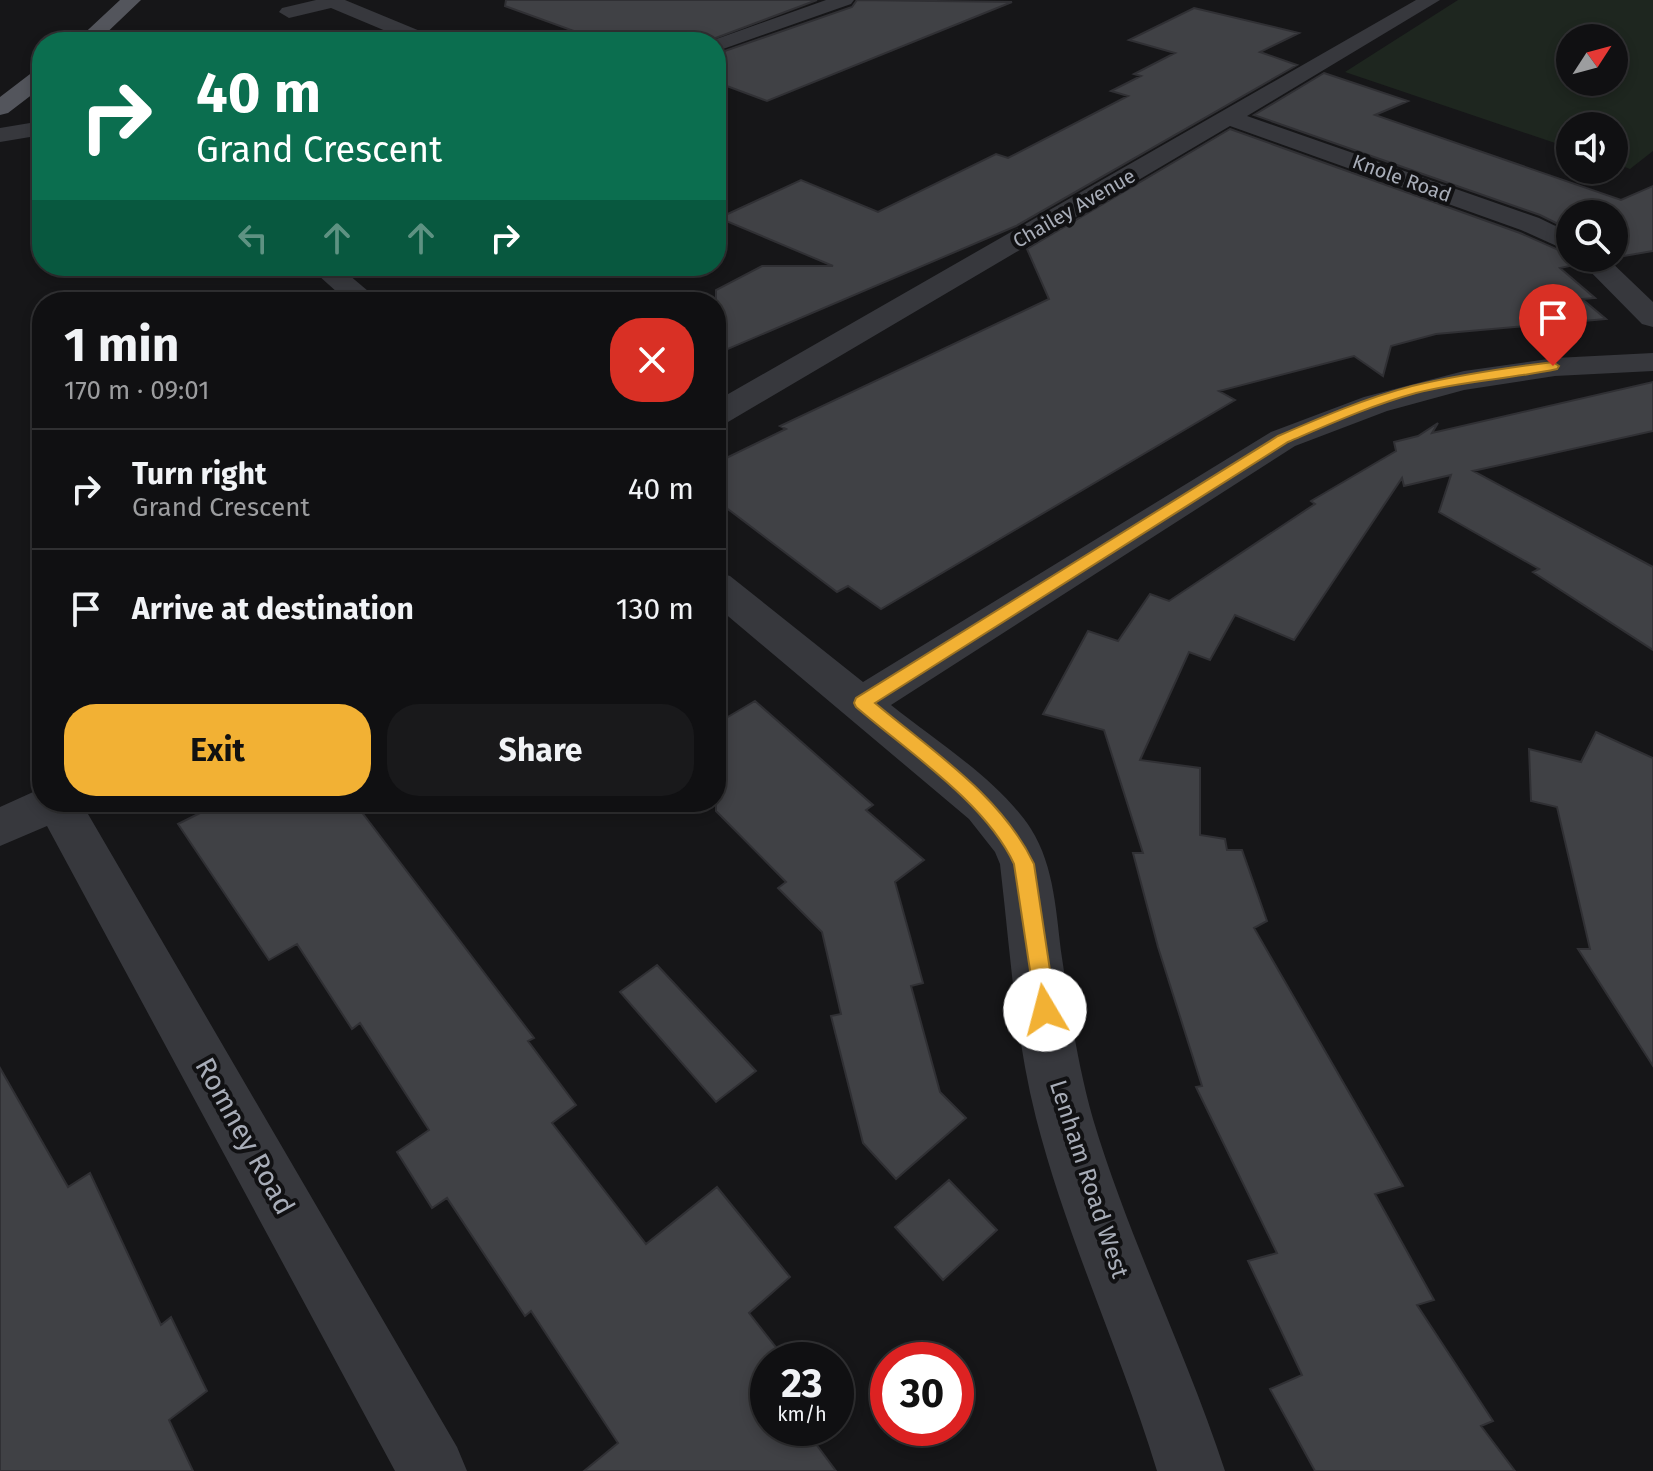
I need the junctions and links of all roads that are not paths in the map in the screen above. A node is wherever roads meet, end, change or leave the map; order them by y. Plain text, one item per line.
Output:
1 (131, 0) edge
2 (844, 0) edge
3 (330, 1) edge
4 (1423, 1) edge
5 (779, 4) dead end
6 (289, 12) dead end
7 (809, 13) junction
8 (96, 32) edge
9 (406, 32) edge
10 (726, 42) edge
11 (32, 92) edge
12 (0, 108) edge
13 (1231, 118) junction
14 (32, 130) edge
15 (0, 135) edge
16 (1556, 237) edge
17 (1605, 272) edge
18 (333, 276) edge
19 (353, 292) edge
20 (1653, 318) edge
21 (1653, 362) edge
22 (726, 409) edge
23 (726, 593) edge
24 (862, 703) junction
25 (34, 812) edge
26 (61, 812) edge
27 (0, 828) edge
28 (433, 1471) edge
29 (1191, 1471) edge

1 - 8 main road
2 - 7 street
3 - 6 street
3 - 9 street
4 - 13 street, Chailey Avenue
5 - 7 street
7 - 10 street
11 - 12 main road
13 - 16 street, Knole Road
13 - 22 street, Chailey Avenue
14 - 15 street
17 - 20 street
18 - 19 street
21 - 24 street
23 - 24 street, Lenham Road West
24 - 29 street, Lenham Road West
25 - 27 street
26 - 28 street, Romney Road

